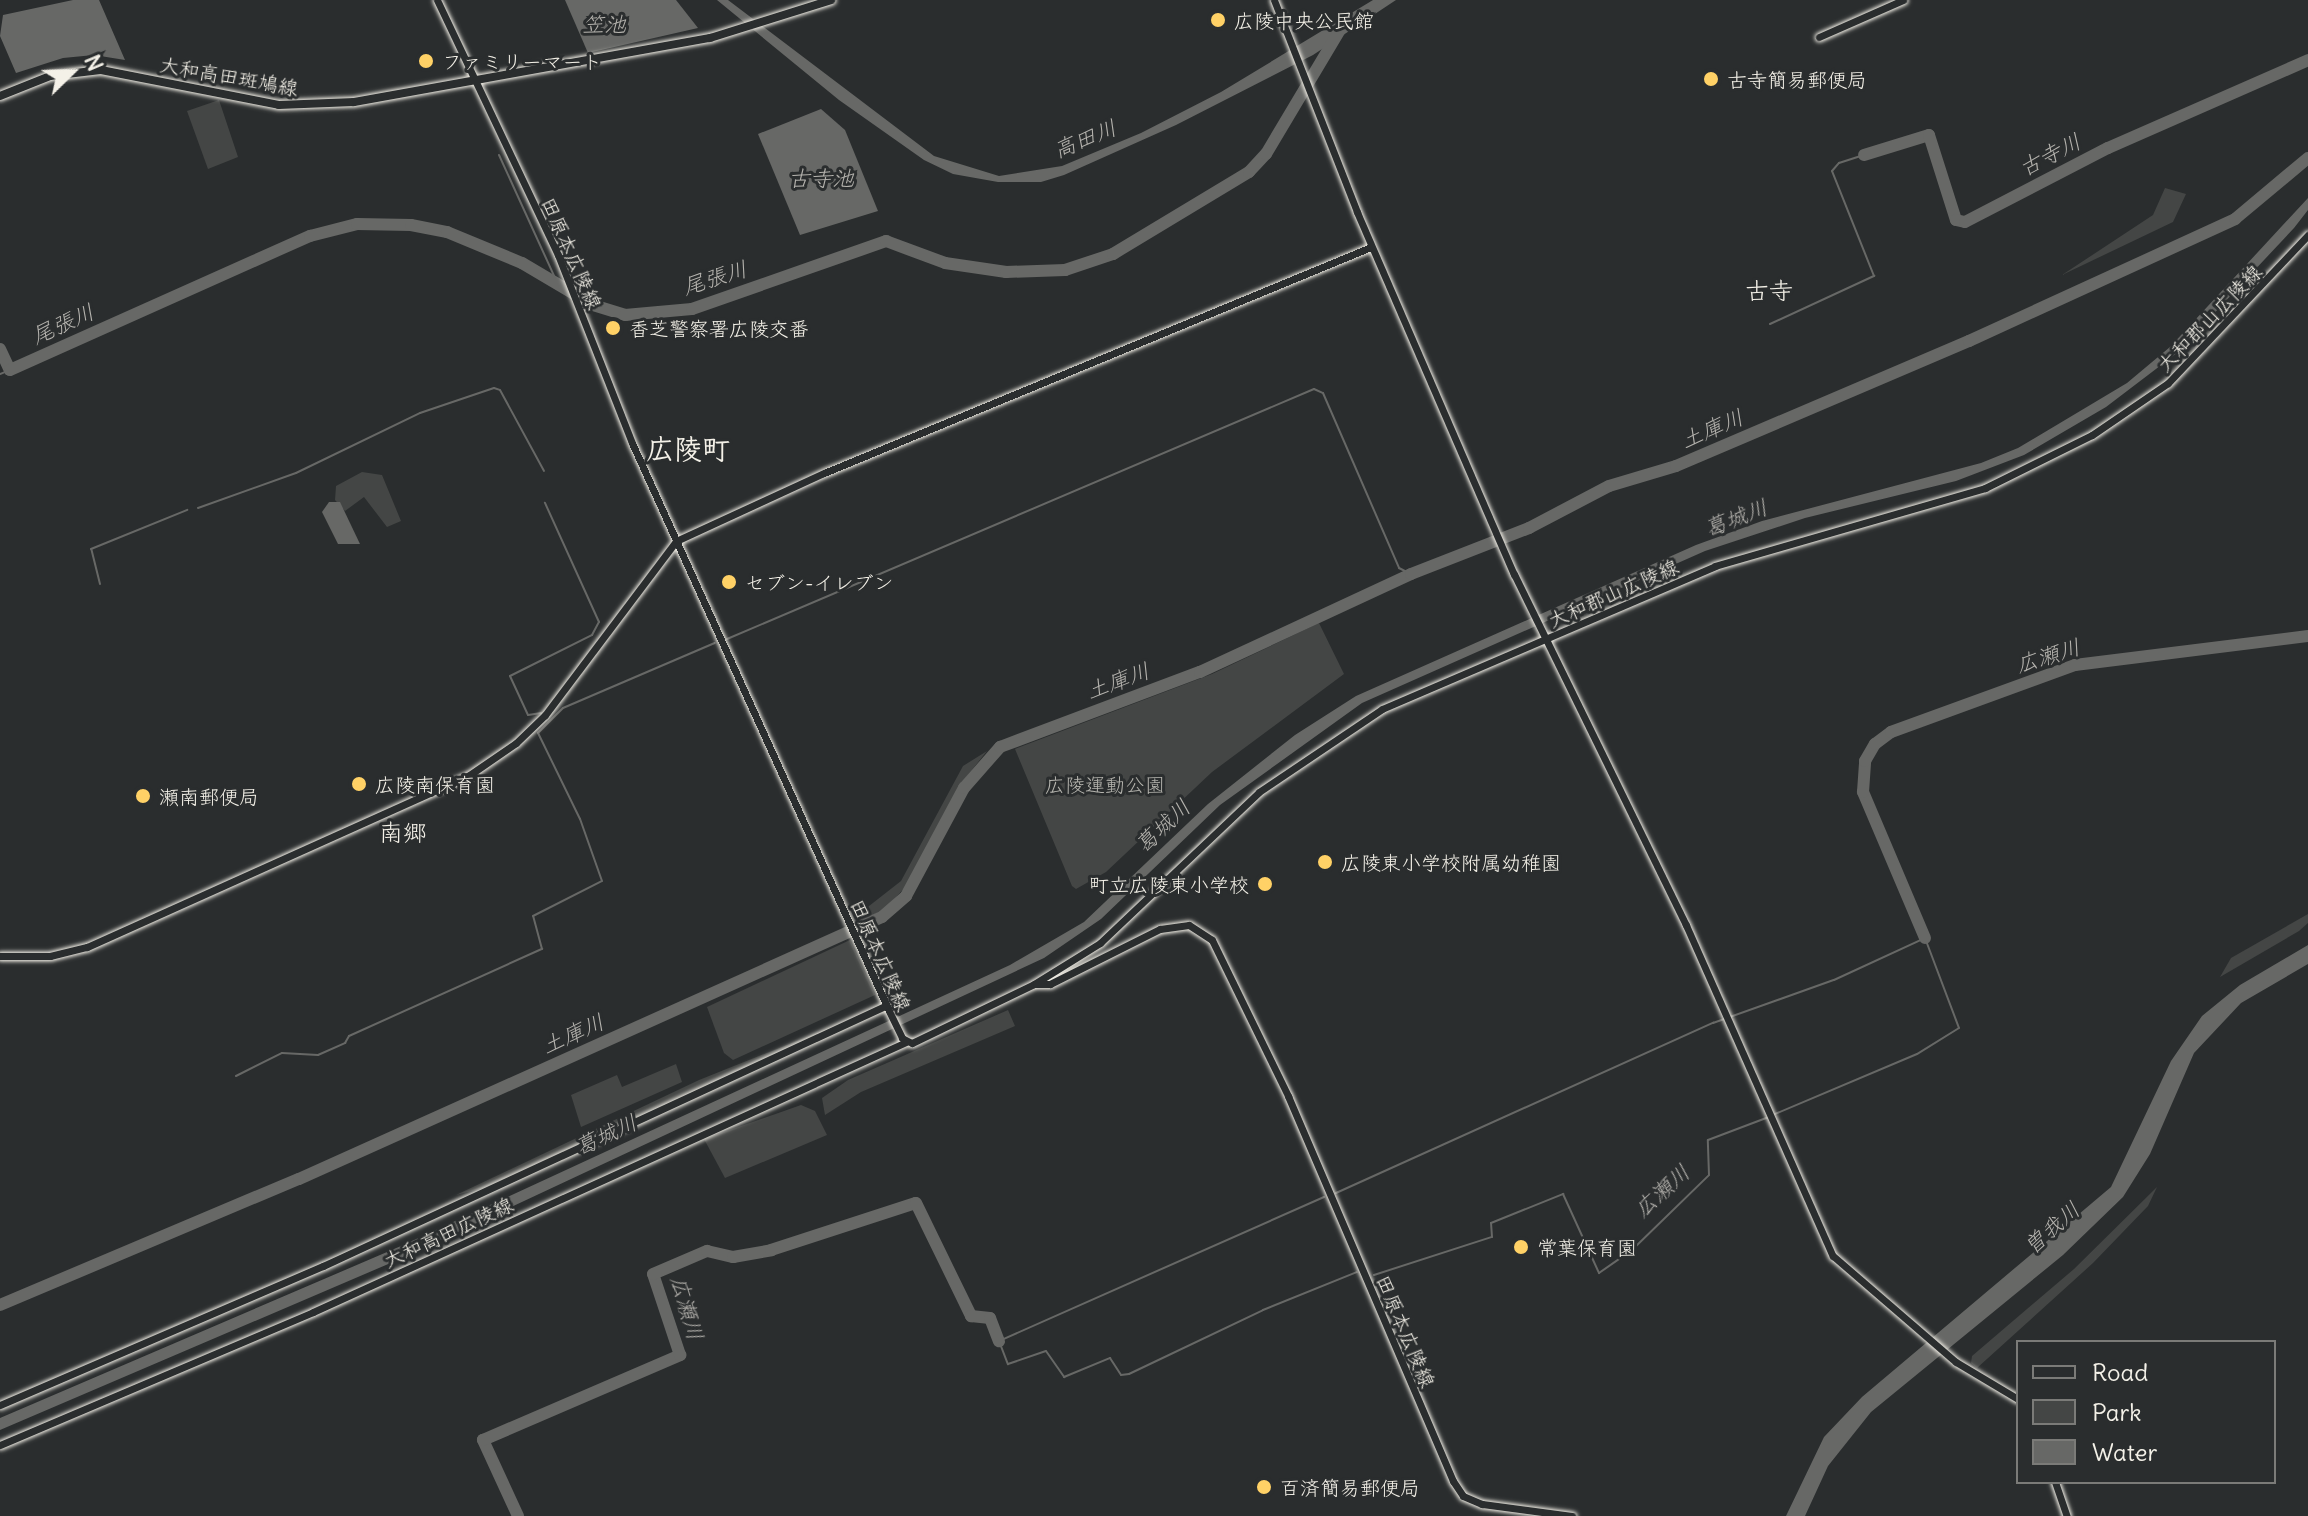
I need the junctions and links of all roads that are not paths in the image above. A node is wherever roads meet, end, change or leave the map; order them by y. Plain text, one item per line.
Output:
1 (437, 0) edge
2 (831, 0) edge
3 (1274, 0) edge
4 (1903, 0) edge
5 (1819, 37) dead end
6 (473, 82) junction
7 (0, 96) edge
8 (2308, 235) edge
9 (1371, 247) junction
10 (676, 541) junction
11 (1546, 640) junction
12 (0, 956) edge
13 (1034, 984) junction
14 (888, 1008) junction
15 (904, 1040) junction
16 (2016, 1398) edge
17 (0, 1405) edge
18 (0, 1445) edge
19 (2056, 1484) edge
20 (1572, 1516) edge
21 (2067, 1516) edge

1 - 6 main road, 田原本広陵線
2 - 6 main road, 大和高田斑鳩線
3 - 9 main road
4 - 5 main road
6 - 7 main road, 大和高田斑鳩線
6 - 10 main road, 田原本広陵線
8 - 11 main road, 大和郡山広陵線
9 - 10 main road
9 - 11 main road
10 - 12 main road
10 - 14 main road, 田原本広陵線
11 - 13 main road, 大和郡山広陵線
11 - 16 main road
13 - 15 main road, 田原本広陵線
13 - 20 main road, 田原本広陵線
14 - 15 main road, 田原本広陵線
14 - 17 main road, 大和高田広陵線
15 - 18 main road, 大和高田広陵線
19 - 21 main road

